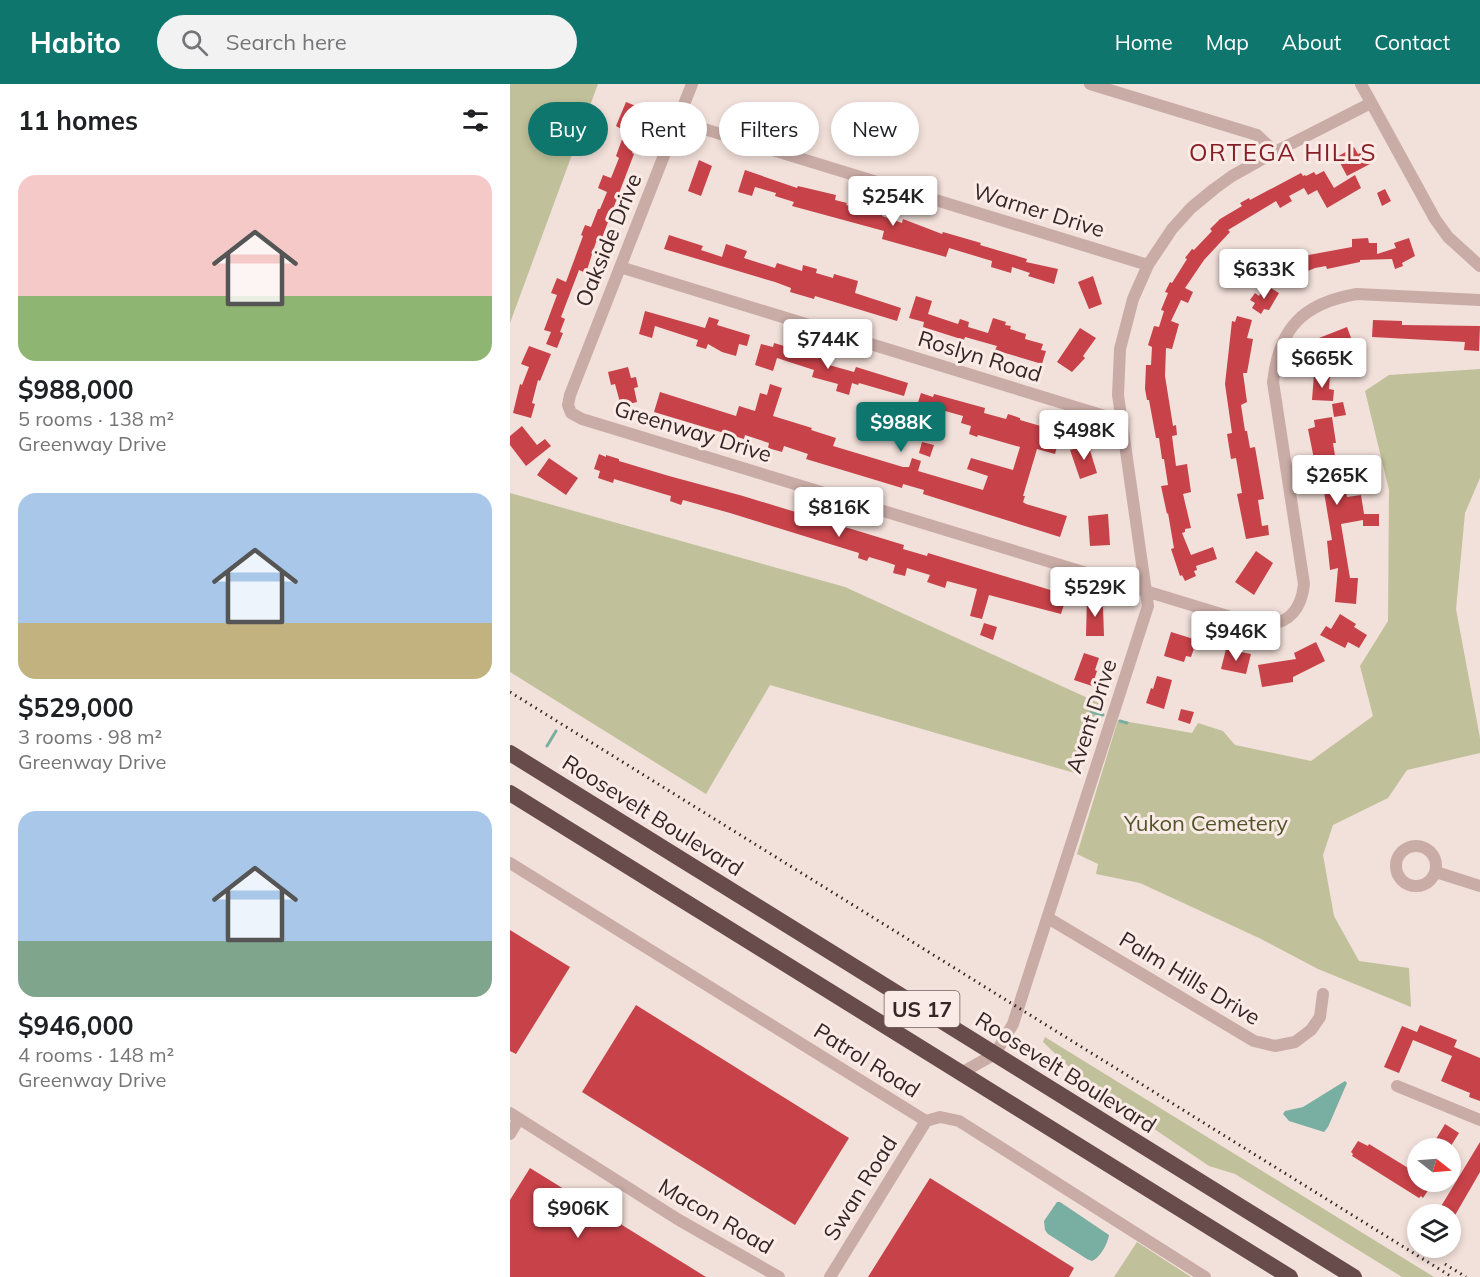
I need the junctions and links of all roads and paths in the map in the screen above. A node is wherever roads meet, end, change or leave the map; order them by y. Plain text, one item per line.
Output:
1 (692, 84) edge
2 (1090, 84) edge
3 (1361, 84) edge
4 (685, 102) edge
5 (1371, 103) junction
6 (707, 130) edge
7 (1275, 152) junction
8 (664, 156) edge
9 (1148, 265) junction
10 (1480, 266) edge
11 (620, 267) junction
12 (1480, 300) edge
13 (571, 413) joint
14 (1121, 421) junction
15 (1146, 591) junction
16 (510, 753) edge
17 (510, 793) edge
18 (510, 863) edge
19 (1436, 872) dead end
20 (1480, 886) edge
21 (1048, 918) junction
22 (1323, 994) dead end
23 (995, 1054) junction
24 (961, 1073) junction
25 (1397, 1086) dead end
26 (515, 1116) edge
27 (1480, 1120) edge
28 (926, 1121) junction
29 (510, 1134) edge
30 (779, 1277) edge
31 (830, 1277) edge
32 (1205, 1277) edge
33 (1290, 1277) edge
34 (1354, 1277) edge

1 - 4 street, Oakside Drive
2 - 7 street
3 - 5 street
5 - 7 street, Avent Drive
5 - 10 street
6 - 9 street, Warner Drive
7 - 9 street, Avent Drive
8 - 11 street, Oakside Drive
9 - 14 street, Avent Drive
11 - 13 street, Oakside Drive
11 - 14 street, Roslyn Road
12 - 15 street, Greenway Drive
13 - 15 street, Greenway Drive
14 - 15 street, Avent Drive
15 - 21 street, Avent Drive
16 - 23 highway, Roosevelt Boulevard / US 17
17 - 24 highway, US 17
18 - 28 street, Patrol Road
19 - 20 street
21 - 22 street, Palm Hills Drive
21 - 23 street, Avent Drive
23 - 24 street, Avent Drive
23 - 34 highway, Roosevelt Boulevard / US 17
24 - 33 highway, US 17
25 - 27 street
26 - 29 street
26 - 30 street, Macon Road
28 - 31 street, Swan Road
28 - 32 street, Patrol Road

